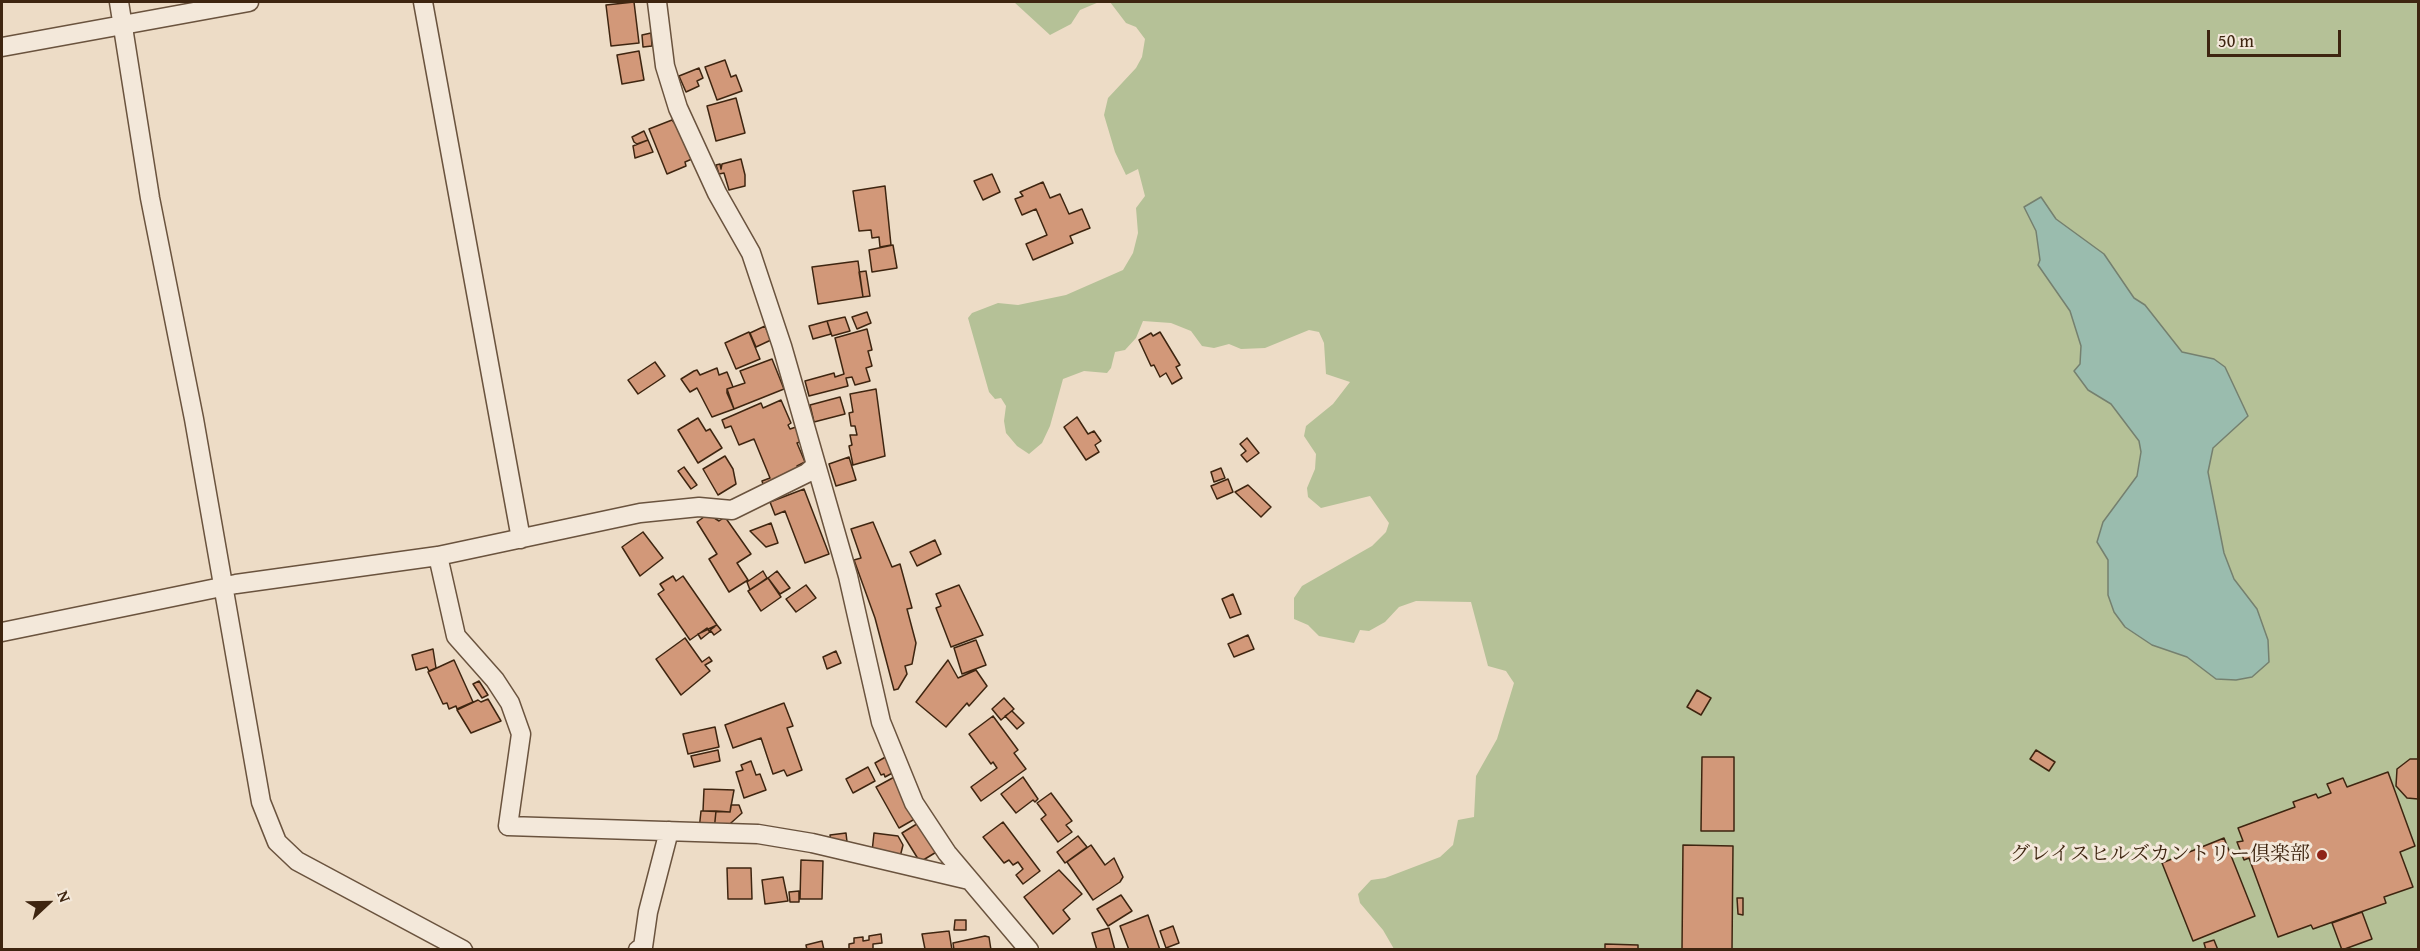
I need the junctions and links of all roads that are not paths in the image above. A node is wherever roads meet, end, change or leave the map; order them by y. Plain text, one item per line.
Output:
1 (119, 2) edge
2 (249, 2) edge
3 (423, 2) edge
4 (657, 2) edge
5 (123, 24) junction
6 (2, 47) edge
7 (816, 466) junction
8 (521, 539) junction
9 (438, 556) junction
10 (223, 587) junction
11 (2, 632) edge
12 (669, 831) junction
13 (969, 880) junction
14 (463, 950) edge
15 (638, 950) edge
16 (1029, 950) edge

1 - 5 street
2 - 5 street
3 - 8 street
4 - 7 street
5 - 6 street
5 - 10 street
7 - 8 street
7 - 13 street
8 - 9 street
9 - 10 street
9 - 12 street
10 - 11 street
10 - 14 street
12 - 13 street
12 - 15 street
13 - 16 street

